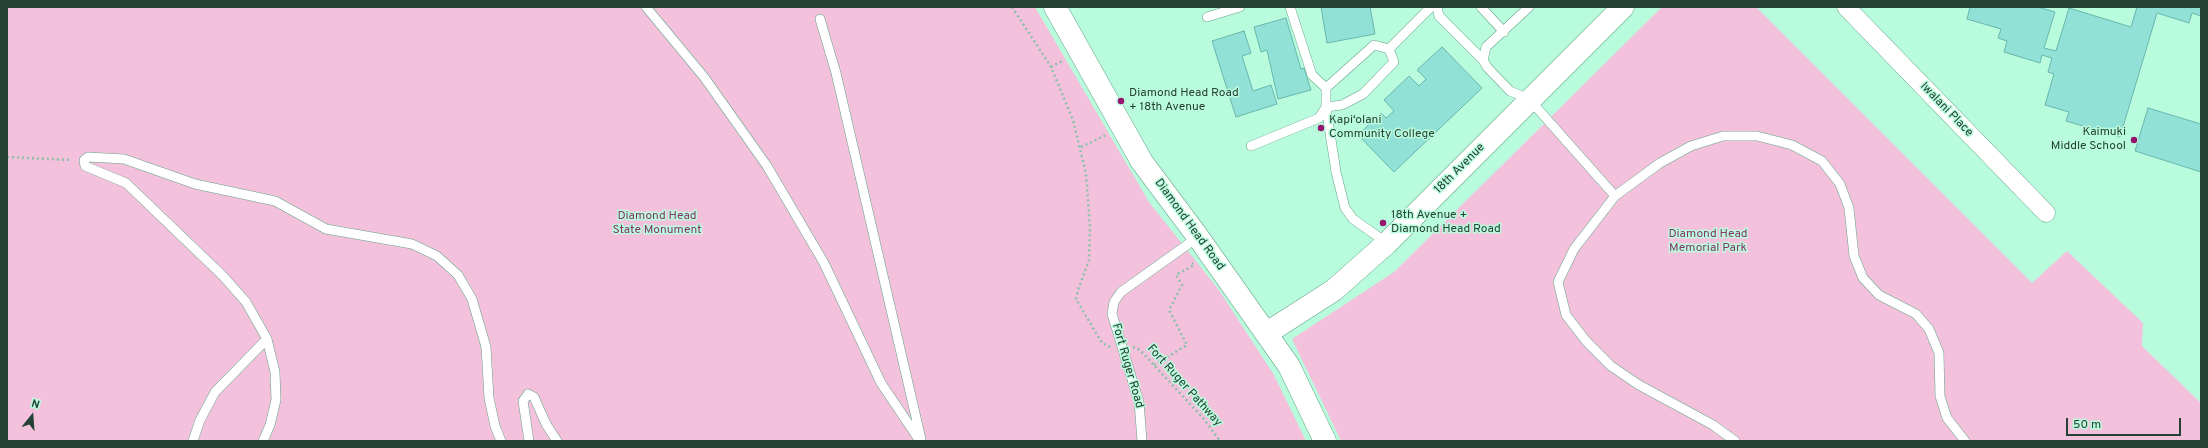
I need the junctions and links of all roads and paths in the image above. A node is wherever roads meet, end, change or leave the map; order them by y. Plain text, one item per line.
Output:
1 (646, 7) edge
2 (1012, 7) edge
3 (1055, 7) edge
4 (1240, 7) edge
5 (1290, 7) edge
6 (1431, 7) edge
7 (1437, 7) edge
8 (1480, 7) edge
9 (1529, 7) edge
10 (1623, 7) edge
11 (1846, 7) edge
12 (1207, 17) dead end
13 (820, 18) dead end
14 (1504, 32) junction
15 (1390, 49) junction
16 (1483, 60) junction
17 (1062, 61) dead end
18 (1051, 67) junction
19 (1326, 88) junction
20 (1529, 99) junction
21 (1326, 107) junction
22 (1102, 137) dead end
23 (1251, 146) dead end
24 (1081, 147) junction
25 (7, 157) edge
26 (84, 160) junction
27 (1615, 196) junction
28 (2046, 212) dead end
29 (1190, 242) junction
30 (1387, 243) junction
31 (1267, 333) junction
32 (267, 338) junction
33 (1112, 347) dead end
34 (1132, 347) dead end
35 (1154, 366) junction
36 (193, 441) edge
37 (263, 441) edge
38 (501, 441) edge
39 (529, 441) edge
40 (556, 441) edge
41 (921, 441) edge
42 (1142, 441) edge
43 (1220, 441) edge
44 (1325, 441) edge
45 (1735, 441) edge
46 (1965, 441) edge

1 - 41 lane
2 - 18 path
3 - 29 street, Diamond Head Road
4 - 12 lane
5 - 19 lane
6 - 15 lane
7 - 16 lane
8 - 14 lane
9 - 14 lane
10 - 20 street, 18th Avenue
11 - 28 street, Iwalani Place
13 - 41 lane
14 - 16 lane
15 - 19 lane
15 - 21 lane
16 - 20 lane
17 - 18 path
18 - 24 path
19 - 21 lane
20 - 27 lane
20 - 30 street, 18th Avenue
21 - 23 lane
21 - 30 lane
22 - 24 path
24 - 33 path
25 - 26 path
26 - 32 lane
26 - 38 lane
27 - 45 lane
27 - 46 lane
29 - 31 street, Diamond Head Road
29 - 35 path
29 - 42 lane, Fort Ruger Road
30 - 31 street, 18th Avenue
31 - 44 street, Diamond Head Road
32 - 36 lane
32 - 37 lane
34 - 35 path, Fort Ruger Pathway
35 - 43 path, Fort Ruger Pathway
39 - 40 lane

